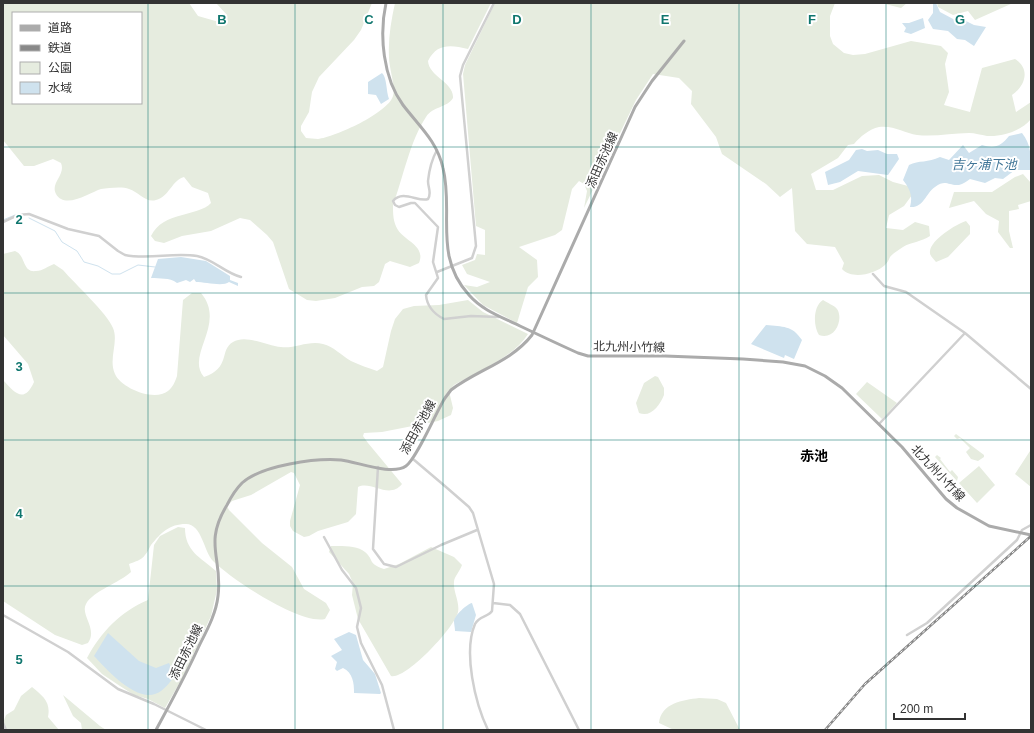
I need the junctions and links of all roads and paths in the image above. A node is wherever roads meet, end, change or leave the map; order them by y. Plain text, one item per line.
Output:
1 (386, 3) edge
2 (494, 3) edge
3 (684, 42) dead end
4 (437, 150) junction
5 (3, 222) edge
6 (452, 266) junction
7 (437, 272) junction
8 (874, 274) dead end
9 (241, 277) dead end
10 (499, 317) junction
11 (533, 332) junction
12 (965, 333) junction
13 (1031, 389) edge
14 (879, 424) junction
15 (413, 459) junction
16 (378, 467) junction
17 (1031, 525) edge
18 (477, 530) junction
19 (1021, 534) junction
20 (1031, 535) edge
21 (324, 537) dead end
22 (493, 603) junction
23 (3, 615) edge
24 (907, 635) dead end
25 (166, 710) junction
26 (3, 723) edge
27 (6, 730) edge
28 (156, 730) edge
29 (206, 730) edge
30 (394, 730) edge
31 (488, 730) edge
32 (578, 730) edge

1 - 4 main road, 北九州小竹線
2 - 6 street
3 - 11 main road, 添田赤池線
4 - 6 main road, 北九州小竹線
4 - 7 street
5 - 9 street
6 - 7 street
6 - 10 main road, 北九州小竹線
7 - 10 street
8 - 12 street
10 - 11 main road, 北九州小竹線
11 - 14 main road, 北九州小竹線
11 - 15 main road, 添田赤池線
12 - 13 street
12 - 14 street
14 - 19 main road, 北九州小竹線
15 - 16 main road, 添田赤池線
15 - 18 street
16 - 18 street
16 - 25 main road, 添田赤池線
17 - 19 street
18 - 22 street
19 - 20 main road, 北九州小竹線
19 - 24 street
21 - 30 street
22 - 31 street
22 - 32 street
23 - 25 street
25 - 28 main road, 添田赤池線
25 - 29 street
26 - 27 street

